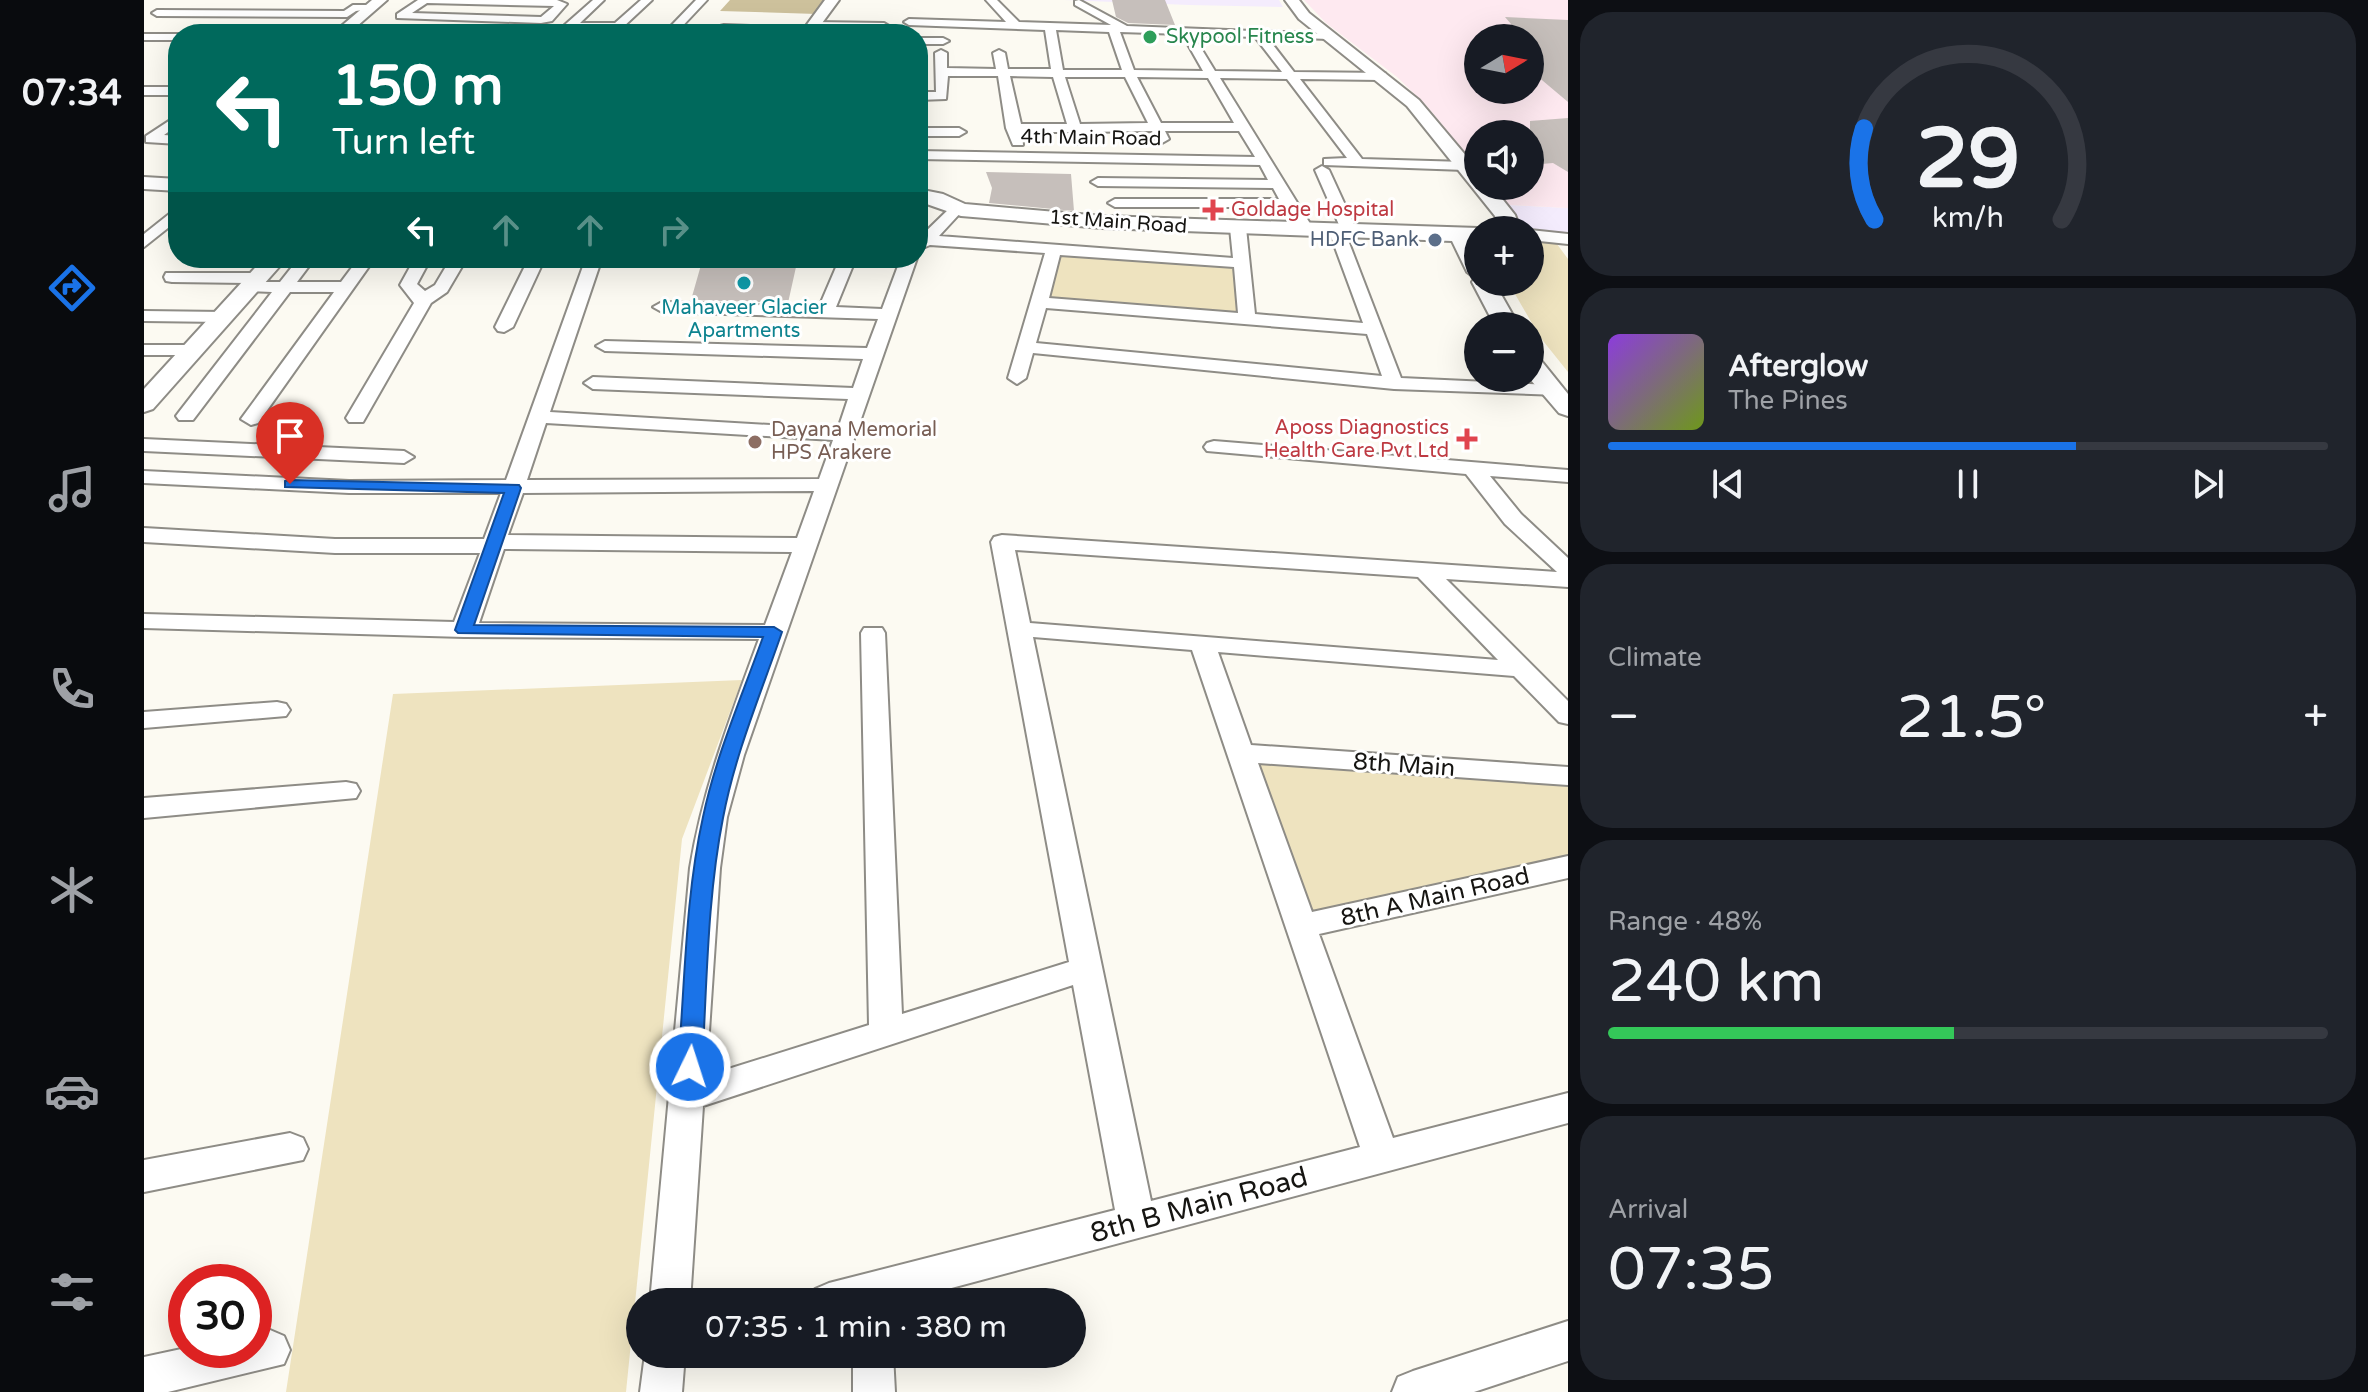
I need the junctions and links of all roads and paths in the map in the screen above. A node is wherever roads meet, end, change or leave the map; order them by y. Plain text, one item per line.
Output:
1 (171, 0) edge
2 (599, 0) edge
3 (647, 0) edge
4 (702, 0) edge
5 (832, 0) edge
6 (991, 0) edge
7 (1292, 0) edge
8 (1079, 3) dead end
9 (366, 6) edge
10 (407, 11) junction
11 (736, 17) dead end
12 (421, 19) dead end
13 (1206, 19) dead end
14 (909, 22) dead end
15 (171, 23) dead end
16 (944, 23) junction
17 (196, 24) edge
18 (350, 24) edge
19 (415, 24) edge
20 (572, 24) edge
21 (620, 24) edge
22 (679, 24) edge
23 (789, 24) edge
24 (814, 24) edge
25 (1050, 27) junction
26 (1008, 29) junction
27 (1120, 29) junction
28 (1185, 31) junction
29 (1228, 33) junction
30 (1259, 34) junction
31 (1329, 36) junction
32 (144, 37) edge
33 (168, 37) edge
34 (928, 42) edge
35 (943, 44) junction
36 (999, 53) dead end
37 (1002, 73) junction
38 (1058, 73) junction
39 (1129, 73) junction
40 (1211, 74) junction
41 (1289, 75) junction
42 (1381, 76) junction
43 (936, 77) junction
44 (144, 91) edge
45 (168, 91) edge
46 (168, 94) edge
47 (928, 96) edge
48 (144, 108) edge
49 (168, 126) edge
50 (1074, 127) junction
51 (1156, 127) junction
52 (1243, 127) junction
53 (1013, 128) junction
54 (928, 132) edge
55 (959, 132) dead end
56 (168, 140) edge
57 (928, 155) edge
58 (1023, 157) junction
59 (1087, 158) junction
60 (1165, 159) junction
61 (1264, 161) junction
62 (1358, 163) junction
63 (1464, 165) edge
64 (1464, 166) edge
65 (168, 171) edge
66 (1098, 182) dead end
67 (1167, 182) junction
68 (149, 183) edge
69 (1278, 184) junction
70 (928, 197) edge
71 (1493, 200) edge
72 (1115, 203) dead end
73 (1175, 203) junction
74 (1289, 203) junction
75 (957, 209) junction
76 (1505, 216) edge
77 (168, 218) edge
78 (144, 221) edge
79 (168, 221) edge
80 (1183, 226) junction
81 (1238, 228) junction
82 (1306, 230) junction
83 (1343, 231) junction
84 (1464, 234) edge
85 (1544, 236) edge
86 (928, 238) edge
87 (1568, 239) edge
88 (144, 242) edge
89 (928, 248) edge
90 (1054, 249) junction
91 (1241, 263) junction
92 (267, 268) edge
93 (299, 268) edge
94 (360, 268) edge
95 (417, 268) edge
96 (453, 268) edge
97 (532, 268) edge
98 (590, 268) edge
99 (844, 268) edge
100 (909, 268) edge
101 (172, 277) dead end
102 (254, 282) junction
103 (285, 287) junction
104 (346, 287) junction
105 (424, 300) junction
106 (1039, 302) junction
107 (662, 307) dead end
108 (824, 314) junction
109 (887, 314) junction
110 (144, 316) edge
111 (223, 317) junction
112 (1247, 319) junction
113 (504, 327) dead end
114 (1374, 329) junction
115 (605, 346) dead end
116 (1026, 347) junction
117 (144, 350) edge
118 (193, 350) junction
119 (873, 354) junction
120 (1017, 378) dead end
121 (1544, 381) edge
122 (593, 383) dead end
123 (1394, 383) junction
124 (859, 394) junction
125 (148, 396) edge
126 (1559, 400) edge
127 (186, 416) dead end
128 (538, 417) junction
129 (356, 418) dead end
130 (251, 419) dead end
131 (844, 435) junction
132 (144, 445) edge
133 (1214, 447) dead end
134 (371, 456) junction
135 (404, 457) dead end
136 (1473, 469) junction
137 (1568, 476) edge
138 (144, 477) edge
139 (826, 485) junction
140 (349, 487) junction
141 (513, 488) junction
142 (144, 535) edge
143 (492, 544) junction
144 (805, 545) junction
145 (1568, 570) edge
146 (1426, 572) junction
147 (1568, 580) edge
148 (144, 621) edge
149 (1019, 629) junction
150 (464, 630) junction
151 (774, 632) junction
152 (873, 633) dead end
153 (1202, 643) junction
154 (1520, 669) junction
155 (277, 710) dead end
156 (1568, 716) edge
157 (144, 720) edge
158 (1240, 753) junction
159 (1568, 776) edge
160 (346, 791) dead end
161 (144, 808) edge
162 (1568, 867) edge
163 (1302, 926) junction
164 (1086, 969) junction
165 (886, 1033) junction
166 (688, 1096) junction
167 (1568, 1108) edge
168 (290, 1149) dead end
169 (1382, 1157) junction
170 (144, 1176) edge
171 (1136, 1221) junction
172 (671, 1288) edge
173 (899, 1288) edge
174 (1568, 1341) edge
175 (186, 1368) edge
176 (664, 1368) edge
177 (873, 1368) edge
178 (144, 1377) edge
179 (661, 1392) edge
180 (874, 1392) edge
181 (1413, 1392) edge

1 - 9 street
2 - 20 street
3 - 21 street
4 - 22 street
5 - 24 street
6 - 26 street
7 - 31 street
8 - 27 street
9 - 10 street
9 - 18 street
10 - 10 street
11 - 23 street
12 - 19 street
13 - 29 street
14 - 16 street
15 - 17 street
16 - 26 street
16 - 35 street
25 - 26 street
25 - 27 street
25 - 38 street
27 - 28 street
27 - 39 street
28 - 29 street
28 - 40 street
29 - 30 street
30 - 31 street
30 - 41 street
31 - 42 street
32 - 33 street
34 - 35 street
35 - 43 street
36 - 37 street
37 - 38 street
37 - 43 street
37 - 53 street
38 - 39 street
38 - 50 street
39 - 40 street
39 - 51 street
40 - 41 street
40 - 52 street
41 - 42 street
41 - 62 street
42 - 63 street
43 - 47 street
44 - 45 street
46 - 48 street
49 - 56 street
50 - 51 street
50 - 53 street
50 - 59 street
51 - 52 street
51 - 60 street
52 - 61 street
53 - 58 street
54 - 55 street
57 - 58 street, 4th Main Road
58 - 59 street, 4th Main Road
59 - 60 street, 4th Main Road
60 - 61 street, 4th Main Road
60 - 67 street
61 - 69 street
62 - 64 street
62 - 83 street
65 - 68 street
66 - 67 street
67 - 69 street
67 - 73 street
69 - 74 street
70 - 75 street, 1st Main Road
71 - 76 street
72 - 73 street
73 - 74 street
73 - 80 street
74 - 82 street
75 - 80 street, 1st Main Road
75 - 86 street
77 - 78 street
79 - 88 street
80 - 81 street, 1st Main Road
81 - 82 street, 1st Main Road
81 - 91 street
82 - 83 street, 1st Main Road
83 - 84 street, 1st Main Road
83 - 114 street
85 - 87 street
89 - 90 street
90 - 91 street
90 - 106 street
91 - 112 street
92 - 102 street
93 - 103 street
94 - 104 street
95 - 105 street
96 - 105 street
97 - 113 street
98 - 128 street
99 - 108 street
100 - 109 street
101 - 102 street
102 - 103 street
102 - 111 street
103 - 104 street
103 - 127 street
104 - 130 street
105 - 129 street
106 - 112 street
106 - 116 street
107 - 108 street
108 - 109 street
109 - 119 street
110 - 111 street
111 - 118 street
112 - 114 street
114 - 123 street
115 - 119 street
116 - 120 street
116 - 123 street
117 - 118 street
118 - 125 street
119 - 124 street
121 - 126 street
122 - 124 street
123 - 126 street
124 - 131 street
128 - 131 street
128 - 141 street
131 - 139 street
132 - 134 street
133 - 136 street
134 - 135 street
134 - 140 street
136 - 137 street
136 - 145 street
138 - 140 street
139 - 141 street
139 - 144 street
140 - 141 street
141 - 143 street
142 - 143 street
143 - 144 street
143 - 150 street
144 - 151 street
146 - 147 street
146 - 149 street
146 - 154 street
148 - 150 street
149 - 153 street
149 - 164 street
150 - 151 street
151 - 166 street
152 - 165 street
153 - 154 street
153 - 158 street
154 - 156 street
155 - 157 street
158 - 159 street, 8th Main
158 - 163 street
160 - 161 street
162 - 163 street, 8th A Main Road
163 - 169 street
164 - 165 street
164 - 171 street
165 - 166 street
166 - 172 street
167 - 169 street, 8th B Main Road
168 - 170 street
169 - 171 street, 8th B Main Road
171 - 173 street, 8th B Main Road
174 - 181 street
175 - 178 street
176 - 179 street
177 - 180 street

